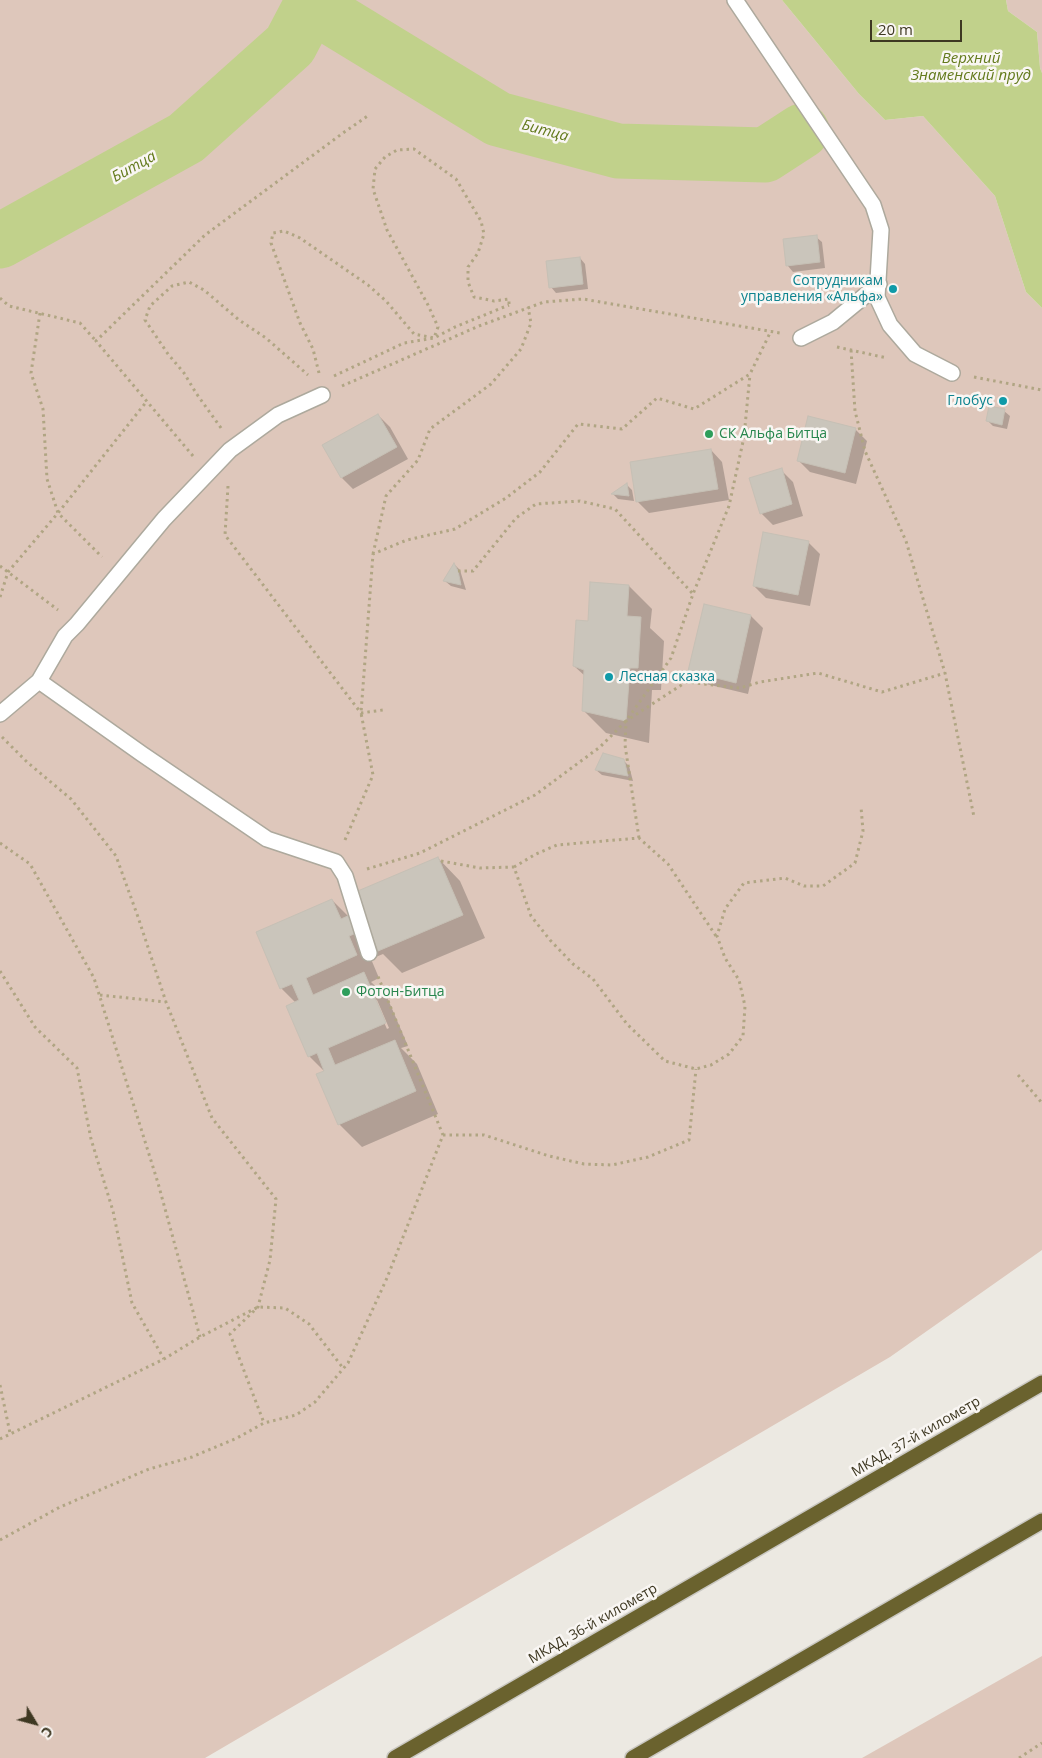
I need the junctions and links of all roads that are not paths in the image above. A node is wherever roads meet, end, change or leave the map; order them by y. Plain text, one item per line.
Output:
1 (735, 0) edge
2 (879, 284) junction
3 (801, 338) road end
4 (952, 373) road end
5 (322, 395) road end
6 (39, 681) junction
7 (0, 714) edge
8 (369, 953) road end
9 (1042, 1383) edge
10 (807, 1519) joint
11 (1042, 1521) edge
12 (395, 1758) edge
13 (633, 1758) edge

1 - 2 lane
2 - 3 lane
2 - 4 lane
5 - 6 lane
6 - 7 lane
6 - 8 lane
9 - 10 highway, МКАД, 37-й километр
10 - 12 highway, МКАД, 36-й километр
11 - 13 highway

